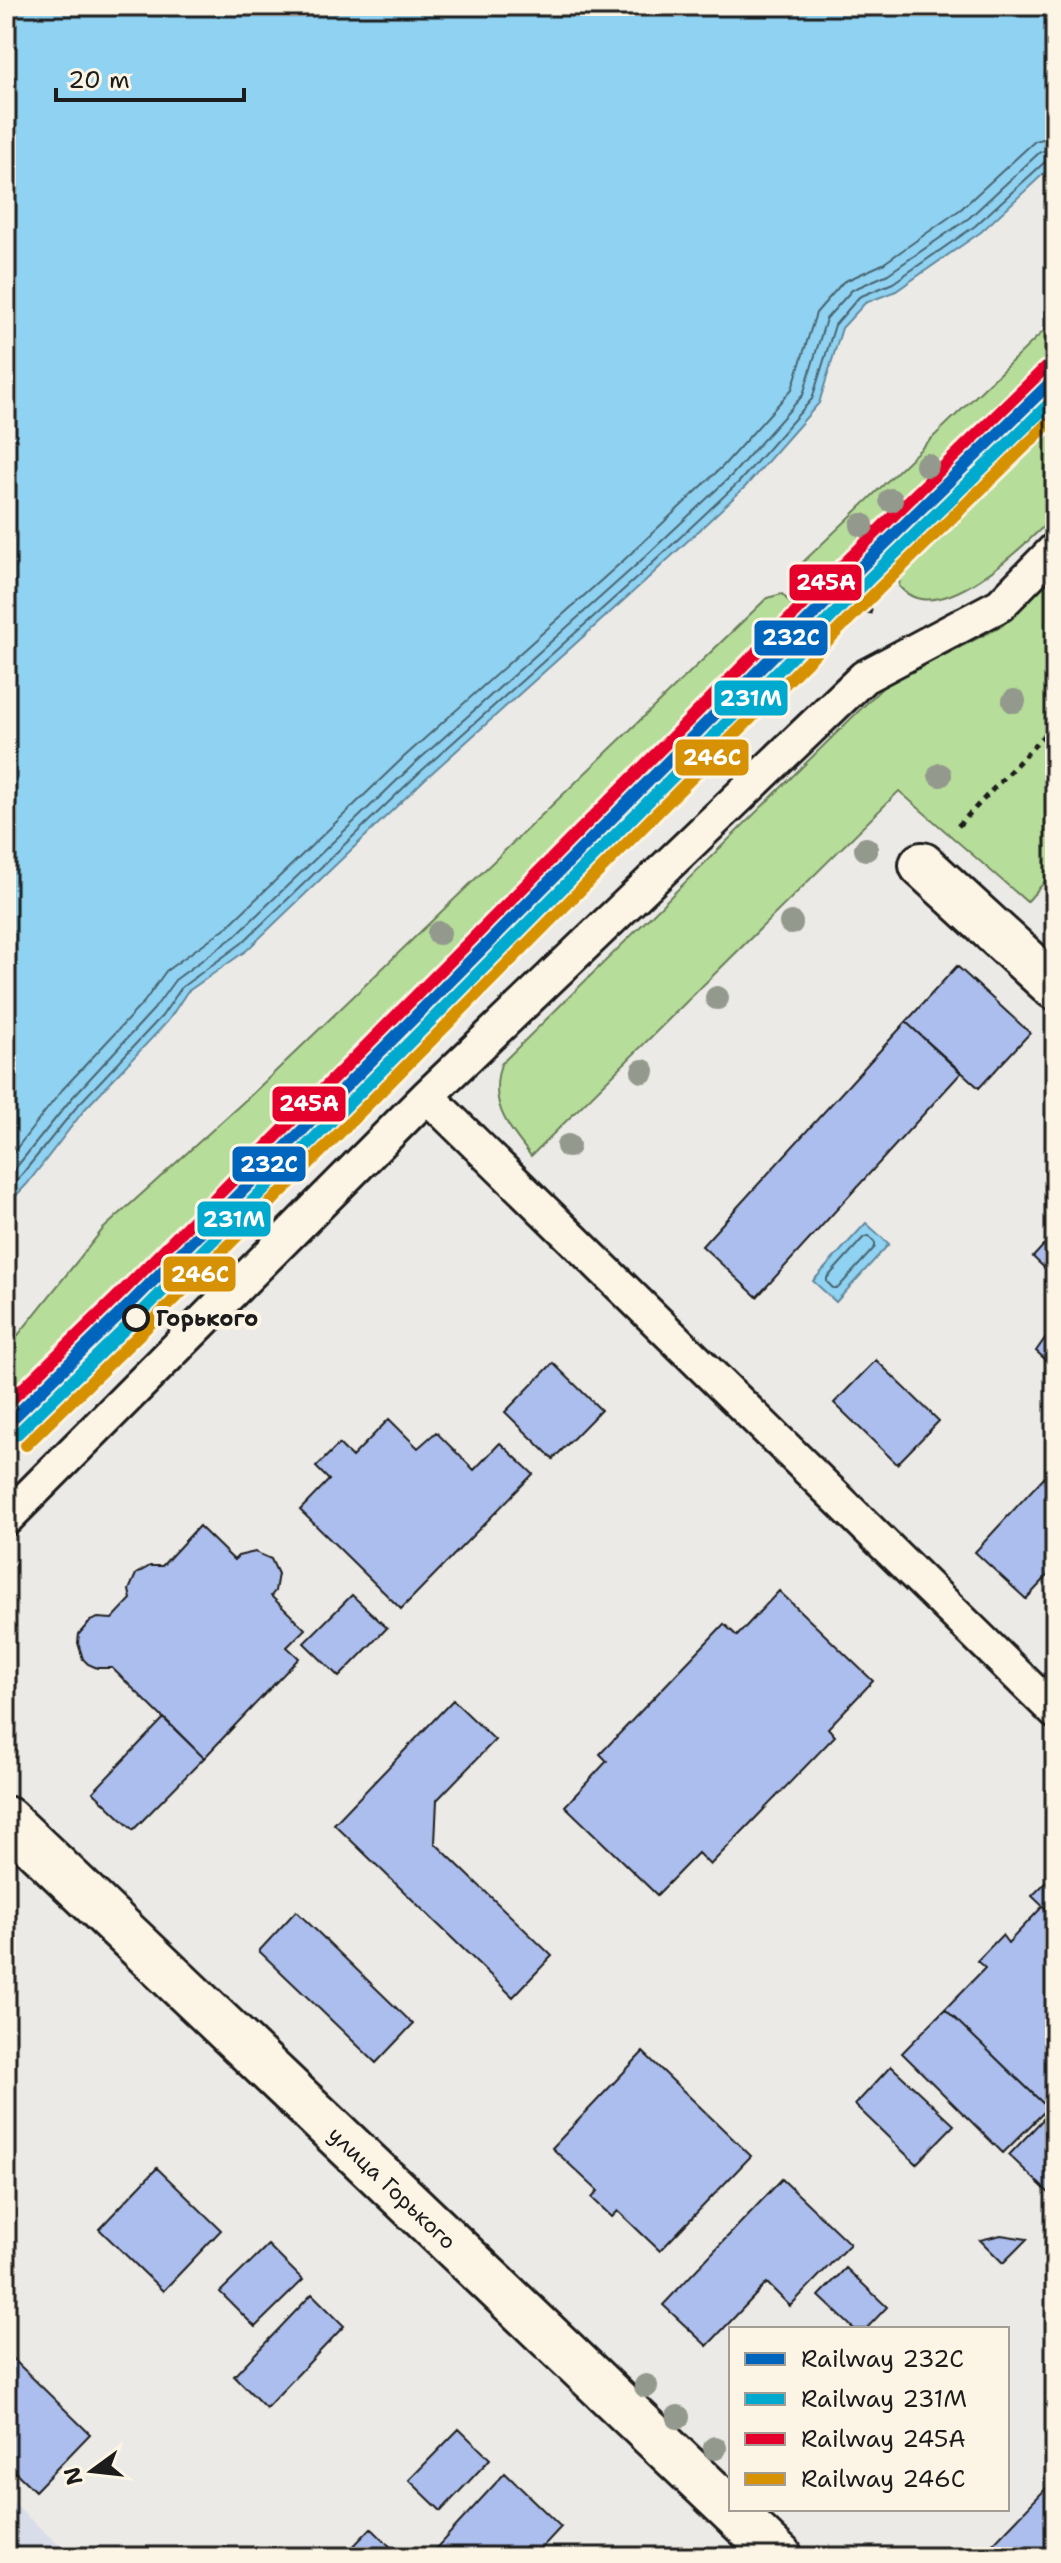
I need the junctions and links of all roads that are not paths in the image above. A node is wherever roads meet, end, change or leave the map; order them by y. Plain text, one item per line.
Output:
1 (1055, 549) edge
2 (922, 865) road end
3 (1055, 987) edge
4 (427, 1096) junction
5 (6, 1519) edge
6 (1055, 1712) edge
7 (6, 1819) edge
8 (729, 2508) edge
9 (732, 2511) edge
10 (780, 2557) edge

1 - 4 lane
2 - 3 street
4 - 5 lane
4 - 6 lane
7 - 8 street, улица Горького
9 - 10 street, улица Горького

